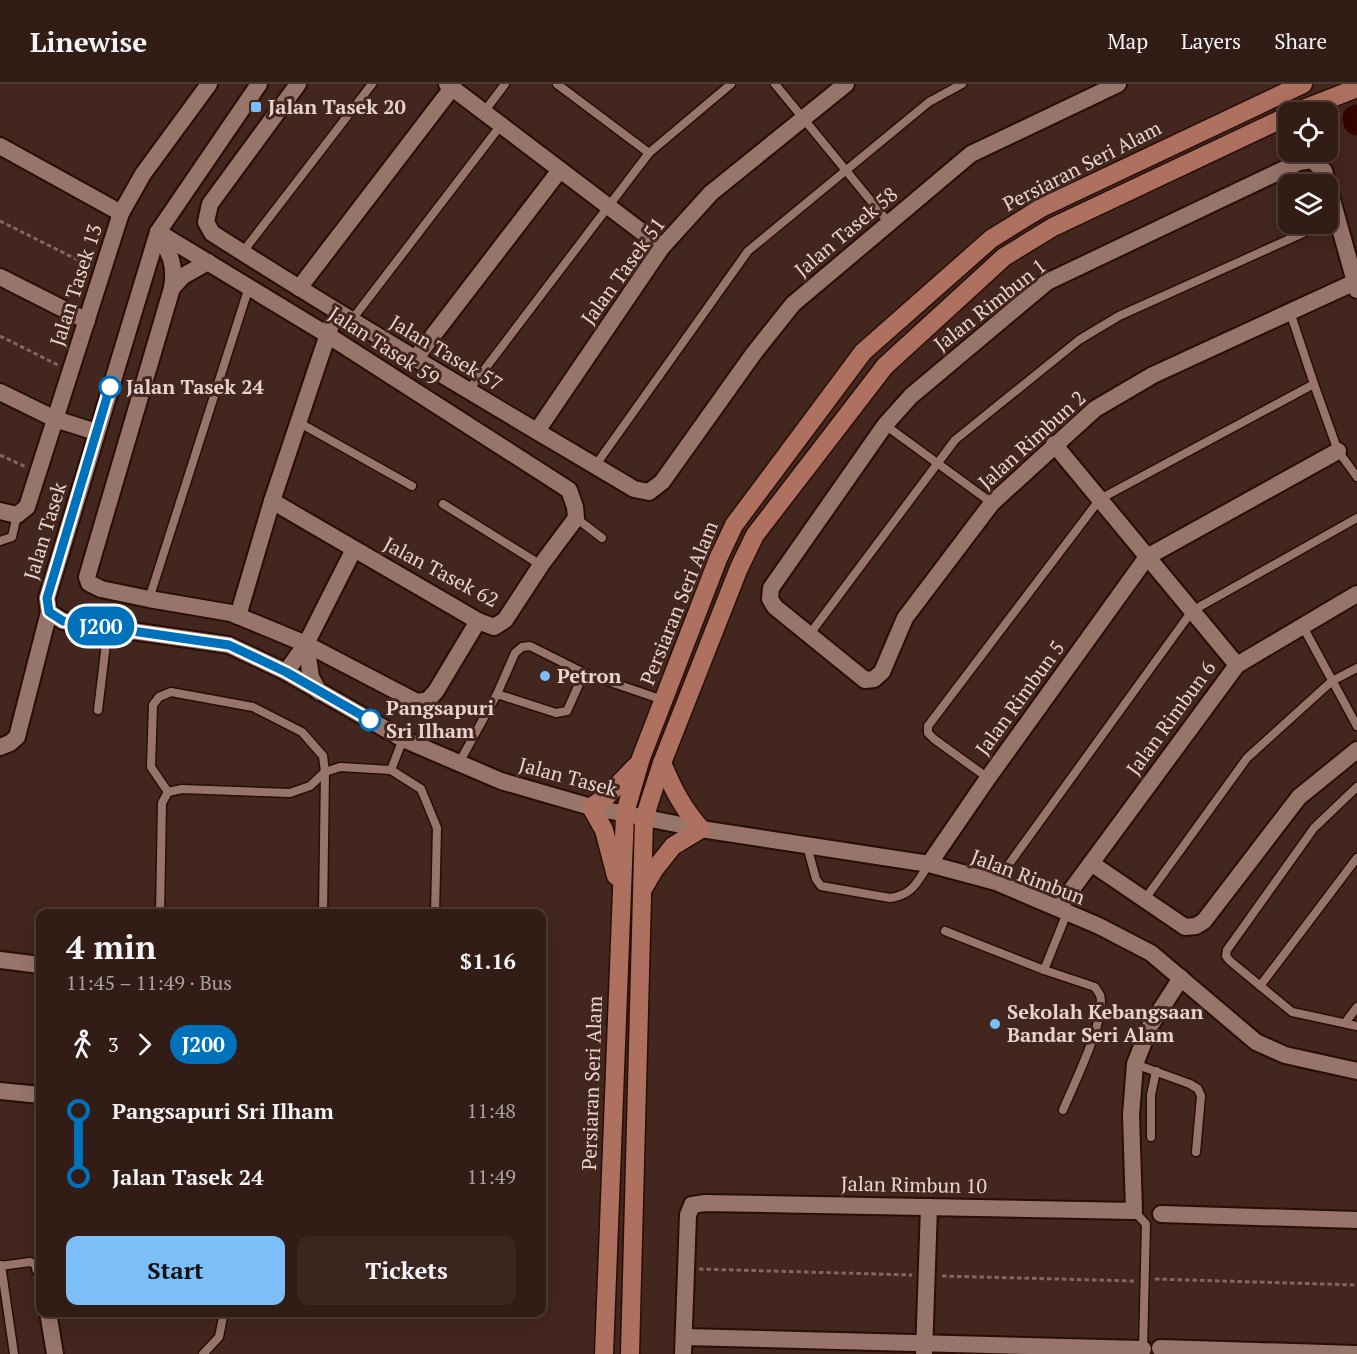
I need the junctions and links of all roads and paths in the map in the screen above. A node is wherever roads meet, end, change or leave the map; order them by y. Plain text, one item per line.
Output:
1 (208, 84) edge
2 (259, 84) edge
3 (298, 84) edge
4 (372, 84) edge
5 (506, 84) edge
6 (557, 84) edge
7 (731, 84) edge
8 (775, 84) edge
9 (846, 84) edge
10 (962, 84) edge
11 (1118, 84) edge
12 (1303, 84) edge
13 (450, 86) edge
14 (1284, 88) edge
15 (1352, 90) edge
16 (1321, 102) edge
17 (484, 112) junction
18 (804, 120) junction
19 (1278, 121) edge
20 (501, 125) junction
21 (1240, 138) junction
22 (0, 146) edge
23 (649, 153) junction
24 (560, 170) junction
25 (846, 170) junction
26 (1324, 174) edge
27 (609, 207) junction
28 (121, 213) junction
29 (0, 221) edge
30 (889, 223) junction
31 (158, 232) junction
32 (1300, 234) edge
33 (1334, 234) edge
34 (662, 247) junction
35 (242, 253) junction
36 (208, 262) junction
37 (102, 272) junction
38 (0, 277) edge
39 (1356, 286) edge
40 (249, 287) junction
41 (172, 288) junction
42 (299, 288) junction
43 (1290, 312) junction
44 (344, 317) junction
45 (87, 321) junction
46 (326, 333) junction
47 (0, 336) edge
48 (415, 359) junction
49 (71, 372) junction
50 (1314, 384) junction
51 (468, 391) junction
52 (0, 392) edge
53 (55, 419) junction
54 (298, 422) junction
55 (885, 424) junction
56 (537, 431) junction
57 (96, 432) junction
58 (1054, 444) junction
59 (1338, 451) junction
60 (0, 455) edge
61 (938, 463) junction
62 (595, 466) junction
63 (38, 473) junction
64 (1357, 477) edge
65 (662, 482) joint
66 (412, 486) dead end
67 (1100, 500) junction
68 (272, 501) junction
69 (992, 503) junction
70 (443, 504) dead end
71 (0, 511) edge
72 (575, 512) junction
73 (17, 515) junction
74 (1357, 518) edge
75 (602, 538) dead end
76 (0, 541) edge
77 (354, 549) junction
78 (1148, 557) junction
79 (541, 565) junction
80 (1357, 594) edge
81 (149, 599) junction
82 (1192, 611) junction
83 (49, 612) junction
84 (238, 616) junction
85 (478, 621) junction
86 (1302, 625) junction
87 (108, 627) junction
88 (808, 634) junction
89 (306, 644) junction
90 (260, 660) junction
91 (1236, 665) junction
92 (1357, 668) edge
93 (286, 672) junction
94 (584, 673) junction
95 (1332, 681) junction
96 (319, 692) junction
97 (497, 694) junction
98 (663, 700) junction
99 (98, 710) dead end
100 (1357, 726) edge
101 (403, 739) junction
102 (0, 747) edge
103 (1357, 750) edge
104 (639, 762) junction
105 (662, 763) junction
106 (459, 764) junction
107 (391, 770) junction
108 (325, 772) junction
109 (988, 778) junction
110 (1357, 786) edge
111 (168, 792) junction
112 (591, 807) junction
113 (625, 813) junction
114 (644, 819) junction
115 (701, 829) junction
116 (807, 846) junction
117 (1357, 858) edge
118 (1091, 863) junction
119 (929, 864) junction
120 (996, 882) junction
121 (642, 891) junction
122 (1144, 899) junction
123 (622, 903) junction
124 (160, 909) edge
125 (323, 909) edge
126 (435, 909) edge
127 (1062, 910) junction
128 (945, 931) dead end
129 (0, 960) edge
130 (36, 964) edge
131 (1044, 970) junction
132 (1181, 978) junction
133 (1260, 986) junction
134 (1357, 1007) edge
135 (1345, 1023) junction
136 (1357, 1026) edge
137 (1135, 1064) junction
138 (1156, 1071) junction
139 (1357, 1071) edge
140 (0, 1091) edge
141 (36, 1095) edge
142 (1063, 1110) dead end
143 (1151, 1137) dead end
144 (1196, 1152) dead end
145 (929, 1207) junction
146 (1134, 1211) junction
147 (1161, 1214) dead end
148 (1357, 1220) edge
149 (36, 1265) edge
150 (0, 1266) edge
151 (686, 1269) junction
152 (927, 1275) junction
153 (1155, 1279) dead end
154 (1144, 1281) junction
155 (1357, 1285) edge
156 (49, 1317) edge
157 (223, 1317) edge
158 (684, 1336) junction
159 (925, 1348) edge
160 (1160, 1348) dead end
161 (1143, 1351) edge
162 (14, 1354) edge
163 (55, 1354) edge
164 (203, 1354) edge
165 (604, 1354) edge
166 (630, 1354) edge
167 (683, 1354) edge
168 (1357, 1354) edge

1 - 28 street, Jalan Tasek 13
2 - 31 street, Jalan Tasek
3 - 35 street, Jalan Tasek 57
4 - 35 lane
5 - 17 lane
6 - 23 lane
7 - 23 lane
8 - 18 lane
9 - 18 street, Jalan Tasek 51
10 - 25 lane
11 - 30 street, Jalan Tasek 58
12 - 14 main road, Persiaran Seri Alam
13 - 17 street
13 - 42 street
14 - 15 main road
14 - 21 main road
14 - 98 main road, Persiaran Seri Alam
15 - 16 main road
17 - 20 street
18 - 25 lane
18 - 34 street, Jalan Tasek 51
19 - 21 main road
20 - 24 street
20 - 44 lane
21 - 105 main road
22 - 28 street
23 - 27 lane
24 - 27 street
24 - 48 street
25 - 30 lane
25 - 62 lane
26 - 55 street, Jalan Rimbun 1
27 - 34 street
27 - 51 lane
28 - 37 street, Jalan Tasek 13
29 - 37 path
30 - 65 street, Jalan Tasek 58
31 - 36 street, Jalan Tasek 59
31 - 41 street
31 - 57 street, Jalan Tasek
32 - 61 lane
33 - 39 street
34 - 56 street, Jalan Tasek 51
35 - 42 street, Jalan Tasek 57
36 - 40 street, Jalan Tasek 59
36 - 41 street
37 - 45 street, Jalan Tasek 13
38 - 45 street
39 - 43 street, Jalan Rimbun 2
40 - 46 street, Jalan Tasek 59
40 - 81 lane
41 - 81 street
42 - 44 street, Jalan Tasek 57
43 - 50 lane
43 - 58 street, Jalan Rimbun 2
44 - 46 street
44 - 48 street, Jalan Tasek 57
45 - 49 street, Jalan Tasek 13
46 - 54 street
46 - 72 street, Jalan Tasek 59
47 - 49 path
48 - 51 street, Jalan Tasek 57
49 - 53 street, Jalan Tasek 13
50 - 59 lane
50 - 67 lane
51 - 56 street, Jalan Tasek 57
52 - 53 street
53 - 57 street
53 - 63 street, Jalan Tasek 13
54 - 66 lane
54 - 68 street
55 - 61 lane
55 - 88 street, Jalan Rimbun 1
56 - 62 street, Jalan Tasek 57
57 - 83 street, Jalan Tasek
58 - 67 street
58 - 69 street, Jalan Rimbun 2
59 - 64 lane
59 - 78 street
60 - 63 path
61 - 69 lane
61 - 88 lane
62 - 65 street, Jalan Tasek 57
63 - 73 street, Jalan Tasek 13
67 - 78 street
67 - 109 lane
68 - 77 street, Jalan Tasek 62
68 - 84 street
69 - 88 street, Jalan Rimbun 2
70 - 79 lane
71 - 73 street
72 - 75 lane
72 - 79 street, Jalan Tasek 62
73 - 76 lane
74 - 82 lane
77 - 85 street, Jalan Tasek 62
77 - 89 street
78 - 82 street
78 - 109 street, Jalan Rimbun 5
79 - 85 street, Jalan Tasek 62
80 - 86 street, Jalan Rimbun 6
81 - 84 street
82 - 91 street
82 - 120 lane
83 - 87 street, Jalan Tasek
83 - 102 street
84 - 89 street
85 - 89 street
86 - 91 street, Jalan Rimbun 6
86 - 95 lane
87 - 90 street, Jalan Tasek
87 - 99 lane
89 - 90 street
89 - 93 street
89 - 96 street
90 - 93 street, Jalan Tasek
91 - 118 street, Jalan Rimbun 6
92 - 95 lane
93 - 96 street, Jalan Tasek
94 - 97 lane
94 - 97 lane
94 - 98 lane
95 - 100 lane
95 - 122 lane
96 - 101 street, Jalan Tasek
97 - 106 lane
98 - 104 main road, Persiaran Seri Alam
101 - 106 street, Jalan Tasek
101 - 107 lane
103 - 122 street
104 - 112 main road
104 - 113 main road, Persiaran Seri Alam
105 - 114 main road
105 - 115 main road
106 - 112 street, Jalan Tasek
107 - 108 lane
107 - 126 lane
108 - 111 lane
108 - 111 lane
108 - 125 lane
109 - 119 street, Jalan Rimbun 5
110 - 133 lane
111 - 124 lane
112 - 113 street, Jalan Tasek
112 - 123 main road
113 - 114 street, Jalan Tasek
113 - 123 main road, Persiaran Seri Alam
114 - 115 street, Jalan Rimbun
114 - 121 main road
115 - 116 street, Jalan Rimbun
115 - 121 main road
116 - 119 street, Jalan Rimbun
116 - 119 lane
117 - 133 lane
118 - 122 street
118 - 127 street, Jalan Rimbun 6
119 - 120 street, Jalan Rimbun
120 - 127 street, Jalan Rimbun
121 - 166 main road
123 - 165 main road, Persiaran Seri Alam
127 - 131 lane
127 - 132 street, Jalan Rimbun
128 - 131 lane
129 - 130 street
131 - 142 lane
132 - 137 street
132 - 139 street, Jalan Rimbun
133 - 135 lane
134 - 135 lane
135 - 136 lane
137 - 138 lane
137 - 146 street
138 - 143 lane
138 - 144 lane
140 - 141 street
145 - 146 street, Jalan Rimbun 10
145 - 151 street, Jalan Rimbun 10
145 - 152 street
146 - 154 lane
147 - 148 street
149 - 150 lane
150 - 162 lane
151 - 152 path
151 - 158 street
152 - 154 path
152 - 159 street
153 - 155 path
154 - 161 lane
156 - 163 street
157 - 164 lane
158 - 159 street
158 - 167 street
159 - 161 street
160 - 168 street

